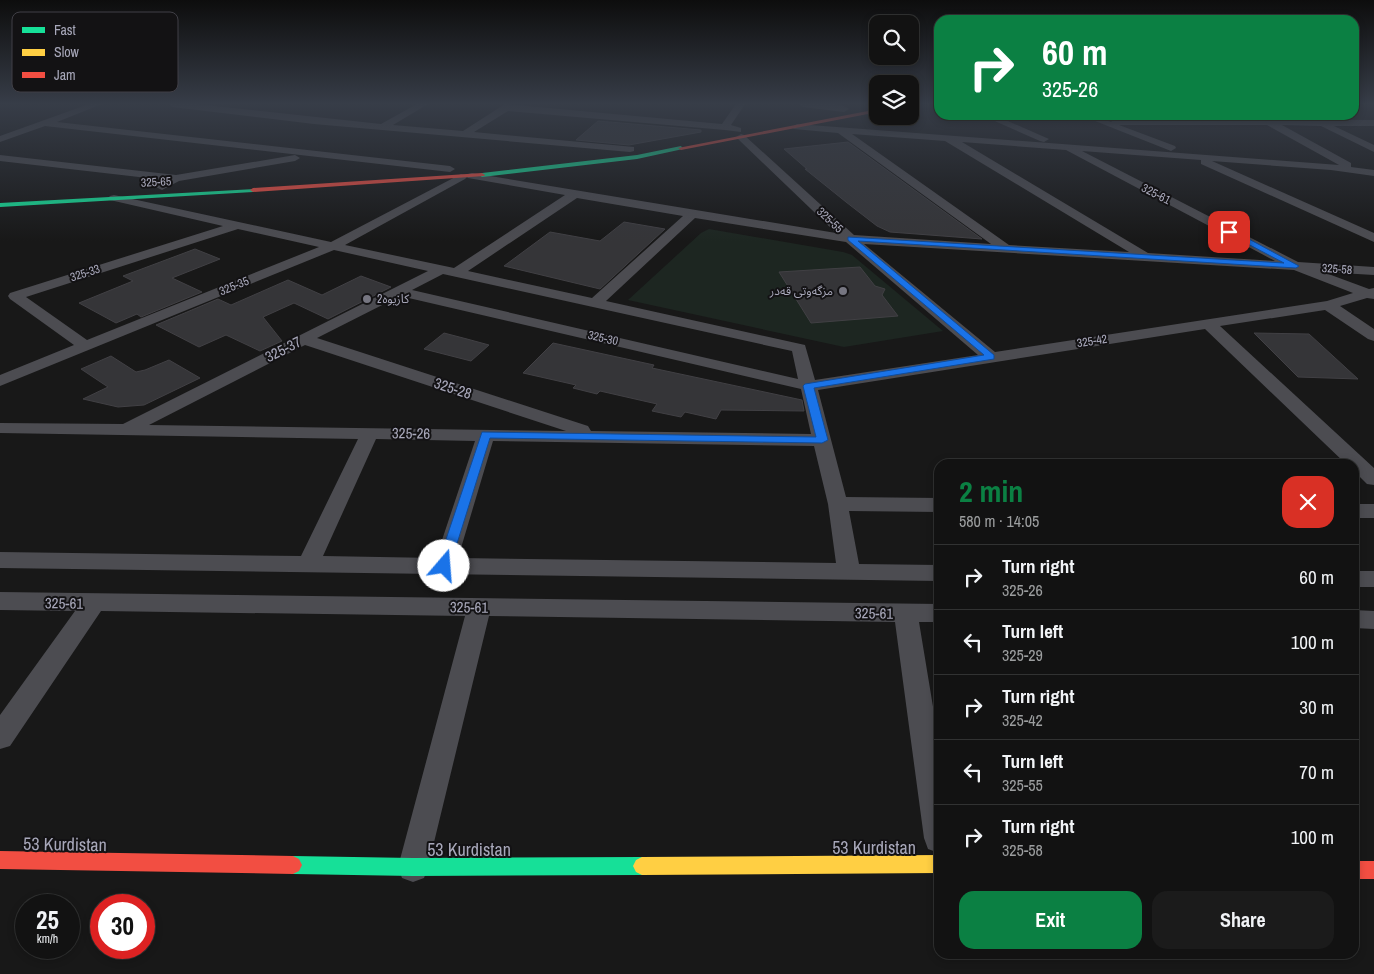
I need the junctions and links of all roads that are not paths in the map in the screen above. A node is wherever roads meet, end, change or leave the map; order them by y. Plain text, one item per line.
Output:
1 (279, 149) edge
2 (626, 149) edge
3 (678, 149) edge
4 (756, 149) edge
5 (867, 149) edge
6 (966, 149) edge
7 (1070, 149) edge
8 (1107, 149) edge
9 (1173, 149) edge
10 (1318, 149) edge
11 (319, 154) junction
12 (1190, 156) junction
13 (0, 158) edge
14 (1356, 170) junction
15 (1374, 173) edge
16 (461, 174) junction
17 (176, 178) junction
18 (162, 187) junction
19 (575, 194) junction
20 (0, 196) edge
21 (114, 198) junction
22 (0, 205) edge
23 (692, 214) junction
24 (237, 225) junction
25 (1374, 238) edge
26 (850, 239) junction
27 (333, 246) junction
28 (1004, 248) junction
29 (1146, 257) junction
30 (1296, 266) junction
31 (1374, 271) edge
32 (448, 272) junction
33 (398, 291) junction
34 (1372, 294) edge
35 (594, 304) junction
36 (1328, 305) junction
37 (1208, 323) junction
38 (1374, 336) edge
39 (304, 339) junction
40 (86, 346) junction
41 (991, 357) junction
42 (0, 381) edge
43 (808, 386) junction
44 (0, 428) edge
45 (126, 429) junction
46 (370, 433) junction
47 (486, 434) junction
48 (603, 436) junction
49 (822, 440) junction
50 (1353, 459) edge
51 (1359, 465) edge
52 (1374, 479) edge
53 (838, 504) junction
54 (934, 505) edge
55 (1359, 511) edge
56 (1374, 511) edge
57 (0, 560) edge
58 (308, 564) junction
59 (444, 566) junction
60 (849, 572) junction
61 (934, 573) edge
62 (1359, 579) edge
63 (1374, 579) edge
64 (0, 602) edge
65 (94, 603) junction
66 (479, 607) junction
67 (906, 613) junction
68 (934, 613) edge
69 (1359, 619) edge
70 (1374, 620) edge
71 (0, 737) edge
72 (934, 804) edge
73 (0, 860) edge
74 (934, 864) edge
75 (413, 867) junction
76 (1359, 870) edge
77 (1374, 870) edge

1 - 11 street, 325-58
2 - 16 street, 325-65
3 - 16 street, 325-65
4 - 26 street, 325-55
5 - 28 street
6 - 29 street
7 - 30 street, 325-61
8 - 12 street
9 - 12 street
10 - 14 street
11 - 16 street, 325-58
11 - 17 street
12 - 14 street
12 - 25 street
13 - 17 street
14 - 15 street
16 - 18 street, 325-65
16 - 19 street, 325-58
16 - 21 street, 325-65
16 - 27 street, 325-35
17 - 18 street
18 - 20 street, 325-65
19 - 23 street, 325-58
19 - 32 street, 325-37
21 - 22 street, 325-65
21 - 24 street
23 - 26 street, 325-58
23 - 35 street
24 - 27 street
24 - 40 street, 325-33
26 - 28 street, 325-58
26 - 41 street, 325-55
27 - 32 street
27 - 40 street, 325-35
28 - 29 street, 325-58
29 - 30 street, 325-58
30 - 31 street, 325-58
30 - 34 street
32 - 33 street, 325-37
32 - 35 street
33 - 39 street, 325-37
33 - 43 street, 325-30
34 - 36 street, 325-42
35 - 43 street
36 - 37 street, 325-42
36 - 38 street
37 - 41 street, 325-42
37 - 50 street
39 - 45 street, 325-37
39 - 48 street, 325-28
40 - 42 street, 325-35
41 - 43 street, 325-42
43 - 49 street
44 - 45 street, 325-26
45 - 46 street, 325-26
46 - 47 street, 325-26
46 - 58 street
47 - 48 street, 325-26
47 - 59 street
48 - 49 street, 325-26
49 - 53 street
51 - 52 street
53 - 54 street
53 - 60 street
55 - 56 street
57 - 58 street
58 - 59 street
59 - 60 street
60 - 61 street
62 - 63 street
64 - 65 street, 325-61
65 - 66 street, 325-61
65 - 71 street
66 - 67 street, 325-61
66 - 75 street
67 - 68 street, 325-61
67 - 72 street
69 - 70 street
73 - 75 street, 53 Kurdistan
74 - 75 street, 53 Kurdistan
76 - 77 street

